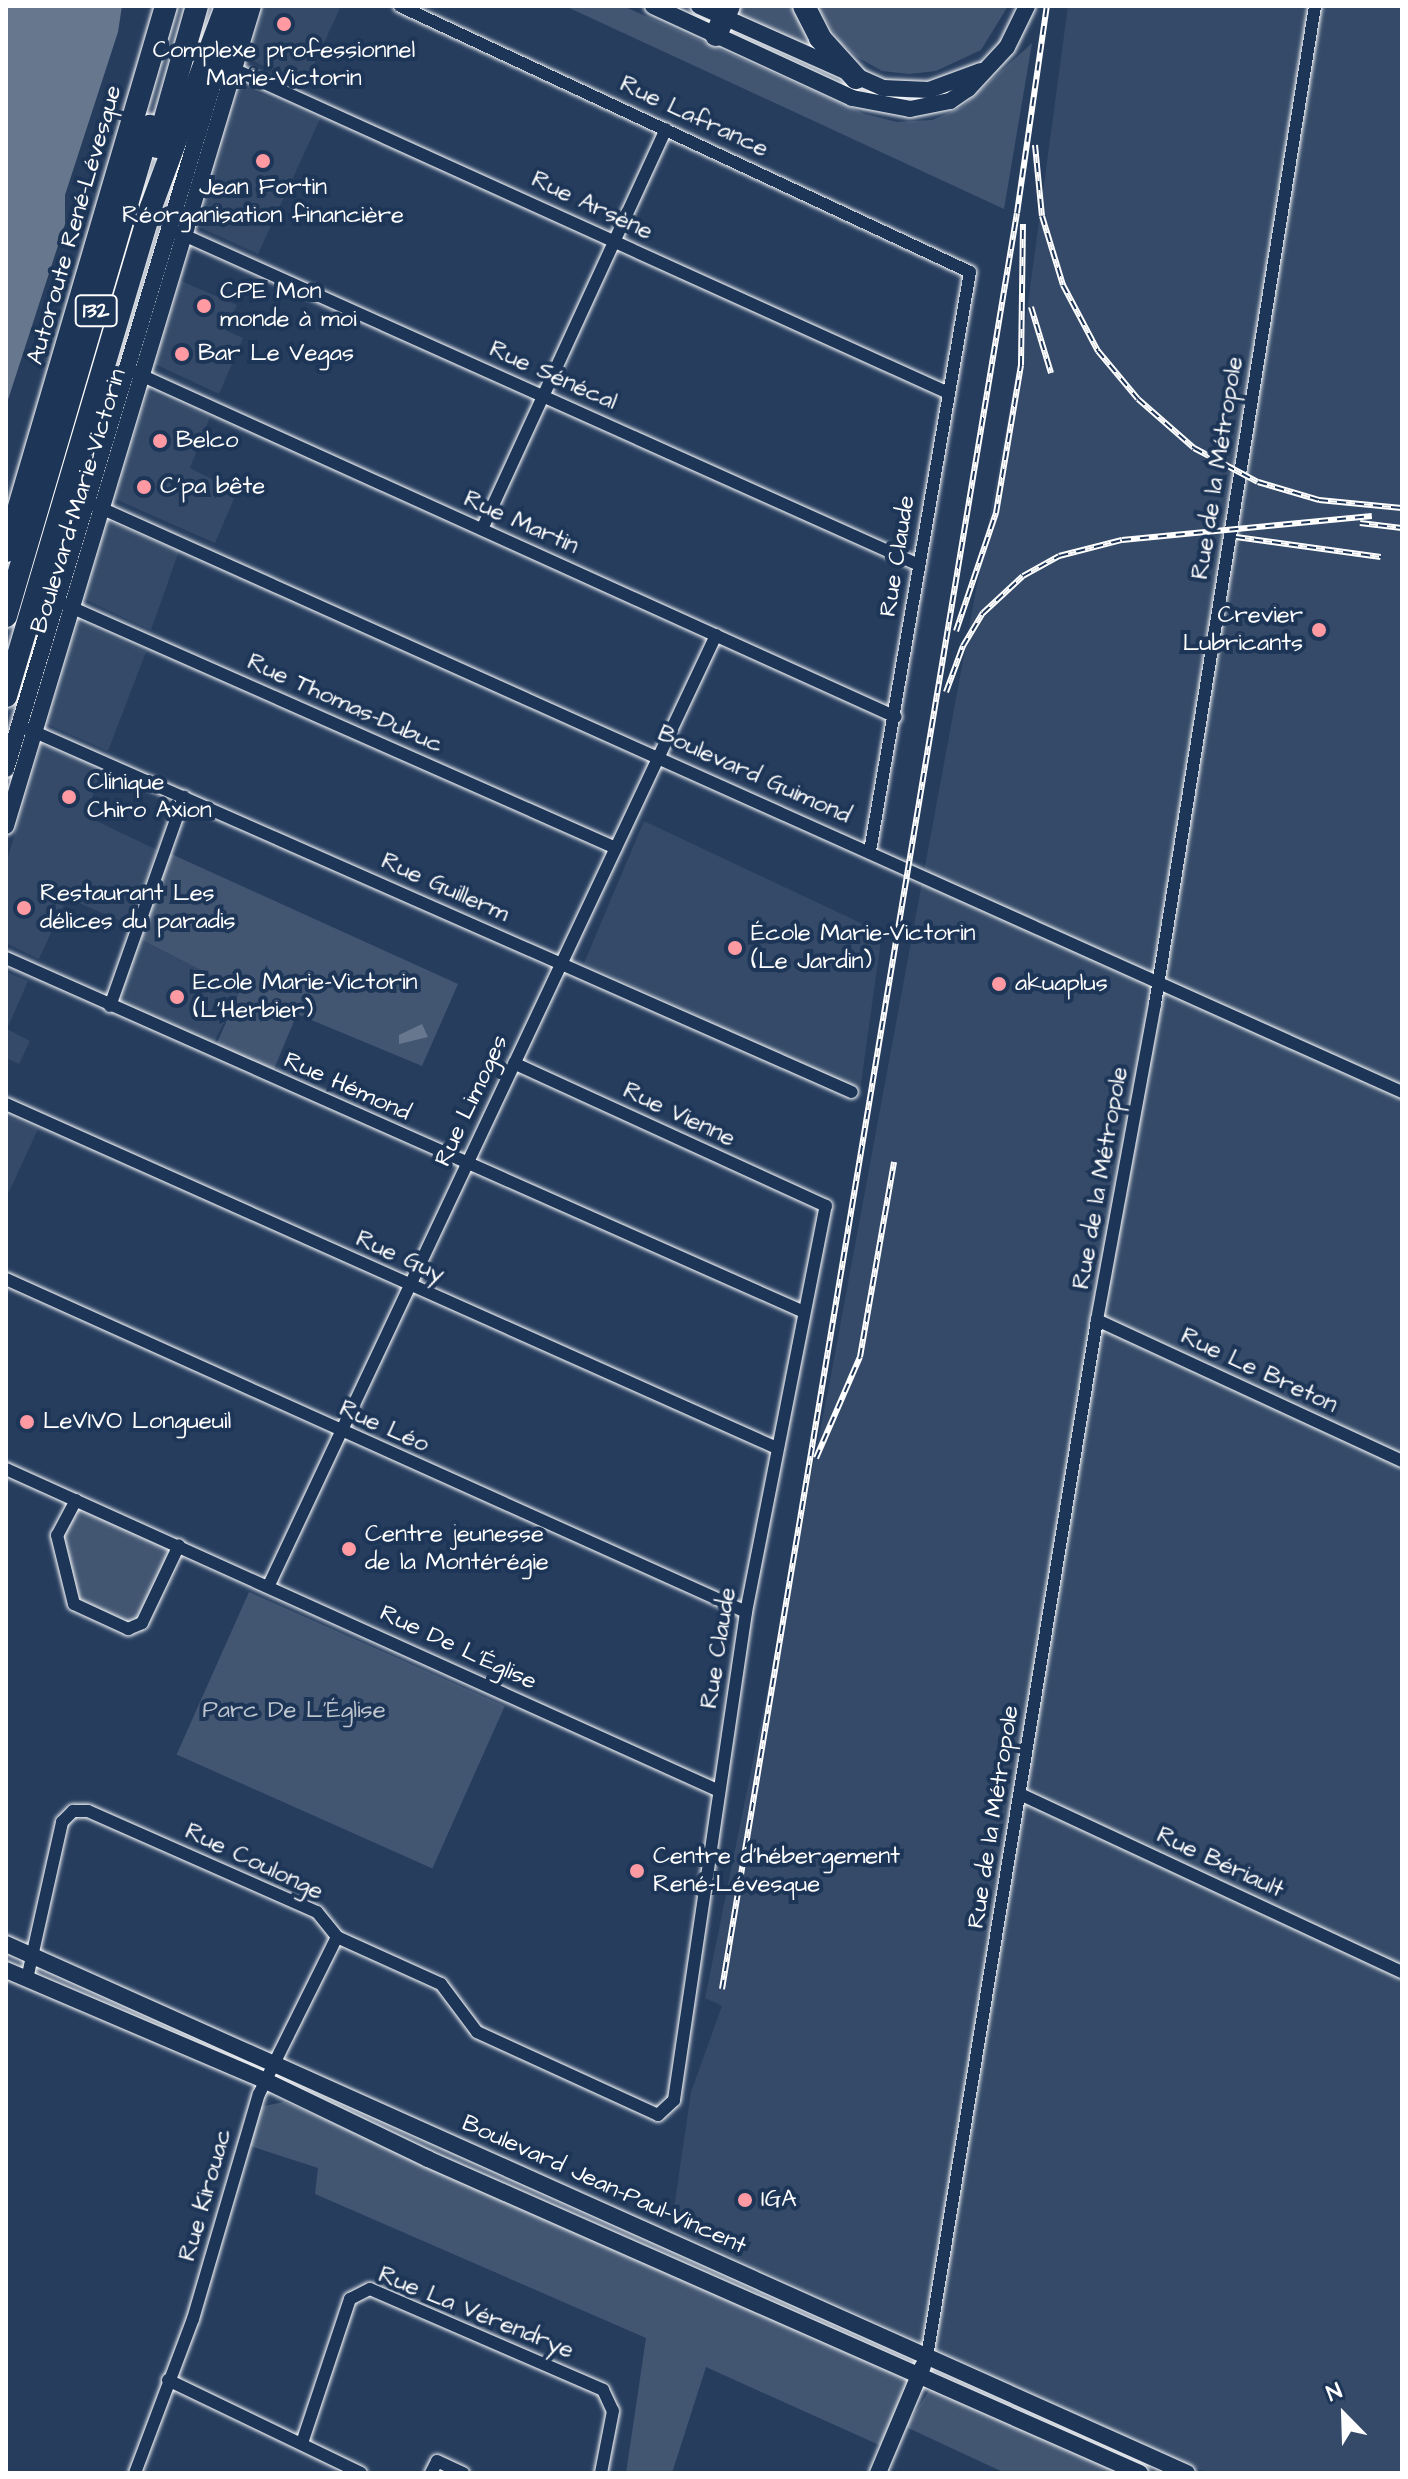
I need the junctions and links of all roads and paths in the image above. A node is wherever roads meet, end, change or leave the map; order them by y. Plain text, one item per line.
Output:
1 (166, 6) edge
2 (186, 6) edge
3 (197, 6) edge
4 (226, 6) edge
5 (245, 6) edge
6 (253, 6) edge
7 (400, 6) edge
8 (653, 6) edge
9 (804, 6) edge
10 (1027, 6) edge
11 (1315, 6) edge
12 (714, 16) edge
13 (228, 66) junction
14 (989, 67) junction
15 (856, 78) junction
16 (666, 129) junction
17 (177, 232) junction
18 (612, 239) junction
19 (969, 269) joint
20 (135, 372) junction
21 (946, 392) junction
22 (542, 395) junction
23 (95, 505) junction
24 (482, 529) junction
25 (6, 551) edge
26 (919, 565) junction
27 (64, 605) junction
28 (6, 616) edge
29 (716, 635) junction
30 (6, 657) edge
31 (6, 696) edge
32 (896, 717) junction
33 (27, 728) junction
34 (659, 756) junction
35 (6, 769) edge
36 (184, 797) junction
37 (6, 826) edge
38 (616, 848) junction
39 (870, 851) junction
40 (6, 958) edge
41 (561, 963) junction
42 (1158, 983) junction
43 (110, 1006) junction
44 (514, 1063) junction
45 (852, 1092) dead end
46 (1402, 1092) edge
47 (6, 1104) edge
48 (467, 1163) junction
49 (826, 1206) joint
50 (6, 1279) edge
51 (410, 1285) junction
52 (804, 1312) junction
53 (1097, 1320) junction
54 (341, 1432) junction
55 (777, 1448) junction
56 (1402, 1461) edge
57 (6, 1469) edge
58 (76, 1500) junction
59 (179, 1545) junction
60 (269, 1585) junction
61 (746, 1612) junction
62 (719, 1791) junction
63 (1020, 1794) junction
64 (337, 1937) junction
65 (6, 1944) edge
66 (33, 1955) junction
67 (6, 1970) edge
68 (1402, 1972) edge
69 (27, 1979) junction
70 (275, 2066) junction
71 (266, 2081) junction
72 (674, 2100) joint
73 (665, 2240) junction
74 (660, 2260) junction
75 (927, 2357) junction
76 (920, 2374) junction
77 (168, 2380) junction
78 (302, 2443) junction
79 (1183, 2472) edge
80 (135, 2473) edge
81 (361, 2473) edge
82 (431, 2473) edge
83 (463, 2473) edge
84 (601, 2473) edge
85 (878, 2473) edge
86 (1140, 2473) edge

1 - 25 highway, Autoroute René-Lévesque
2 - 28 highway, Autoroute René-Lévesque / 132
3 - 30 highway
4 - 31 highway
5 - 13 street, Boulevard Marie-Victorin
6 - 13 street, Boulevard Marie-Victorin
7 - 16 street, Rue Lafrance
8 - 12 street
9 - 15 highway
10 - 14 street
11 - 42 street, Rue de la Métropole
12 - 14 street
12 - 15 street
13 - 17 street, Boulevard Marie-Victorin
13 - 18 street, Rue Arsène
14 - 15 street
16 - 18 street
16 - 19 street, Rue Lafrance
17 - 20 street, Boulevard Marie-Victorin
17 - 22 street, Rue Sénécal
18 - 21 street, Rue Arsène
18 - 22 street
19 - 21 street, Rue Claude
20 - 23 street, Boulevard Marie-Victorin
20 - 24 street, Rue Martin
21 - 26 street, Rue Claude
22 - 24 street
22 - 26 street, Rue Sénécal
23 - 27 street, Boulevard Marie-Victorin
23 - 34 street, Boulevard Guimond
24 - 29 street, Rue Martin
26 - 32 street, Rue Claude
27 - 33 street, Boulevard Marie-Victorin
27 - 38 street, Rue Thomas-Dubuc
29 - 32 street, Rue Martin
29 - 34 street, Rue Limoges
32 - 39 street, Rue Claude
33 - 35 street, Boulevard Marie-Victorin
33 - 36 street, Rue Guillerm
33 - 37 street, Boulevard Marie-Victorin
34 - 38 street, Rue Limoges
34 - 39 street, Boulevard Guimond
36 - 41 street, Rue Guillerm
36 - 43 street
38 - 41 street, Rue Limoges
39 - 42 street, Boulevard Guimond
40 - 43 street, Rue Hémond
41 - 44 street, Rue Limoges
41 - 45 street, Rue Guillerm
42 - 46 street, Boulevard Guimond
42 - 53 street, Rue de la Métropole
43 - 48 street, Rue Hémond
44 - 48 street, Rue Limoges
44 - 49 street, Rue Vienne
47 - 51 street, Rue Guy
48 - 51 street, Rue Limoges
48 - 52 street, Rue Hémond
49 - 52 street, Rue Claude
50 - 54 street, Rue Léo
51 - 54 street, Rue Limoges
51 - 55 street, Rue Guy
52 - 55 street, Rue Claude
53 - 56 street, Rue Le Breton
53 - 63 street, Rue de la Métropole
54 - 60 street, Rue Limoges
54 - 61 street, Rue Léo
55 - 61 street, Rue Claude
57 - 58 street, Rue De L'Église
58 - 59 street, Rue De L'Église
58 - 59 street
59 - 60 street, Rue De L'Église
60 - 62 street, Rue De L'Église
61 - 62 street, Rue Claude
62 - 72 street, Rue Claude
63 - 68 street, Rue Bériault
63 - 75 street, Rue de la Métropole
64 - 66 street, Rue Coulonge
64 - 70 street, Rue Kirouac
64 - 72 street, Rue Coulonge
65 - 66 street, Boulevard Jean-Paul-Vincent
66 - 69 street, Rue Coulonge
66 - 70 street, Boulevard Jean-Paul-Vincent
67 - 69 street, Boulevard Jean-Paul-Vincent
69 - 71 street, Boulevard Jean-Paul-Vincent
70 - 71 street, Rue Kirouac
70 - 73 street, Boulevard Jean-Paul-Vincent
71 - 74 street, Boulevard Jean-Paul-Vincent
71 - 77 street, Rue Kirouac
73 - 74 street
73 - 75 street, Boulevard Jean-Paul-Vincent
74 - 76 street, Boulevard Jean-Paul-Vincent
75 - 76 street
75 - 79 street, Boulevard Jean-Paul-Vincent
76 - 85 street
76 - 86 street, Boulevard Jean-Paul-Vincent
77 - 78 street
77 - 80 street, Rue Kirouac
78 - 81 street
78 - 84 street, Rue La Vérendrye
82 - 83 street

